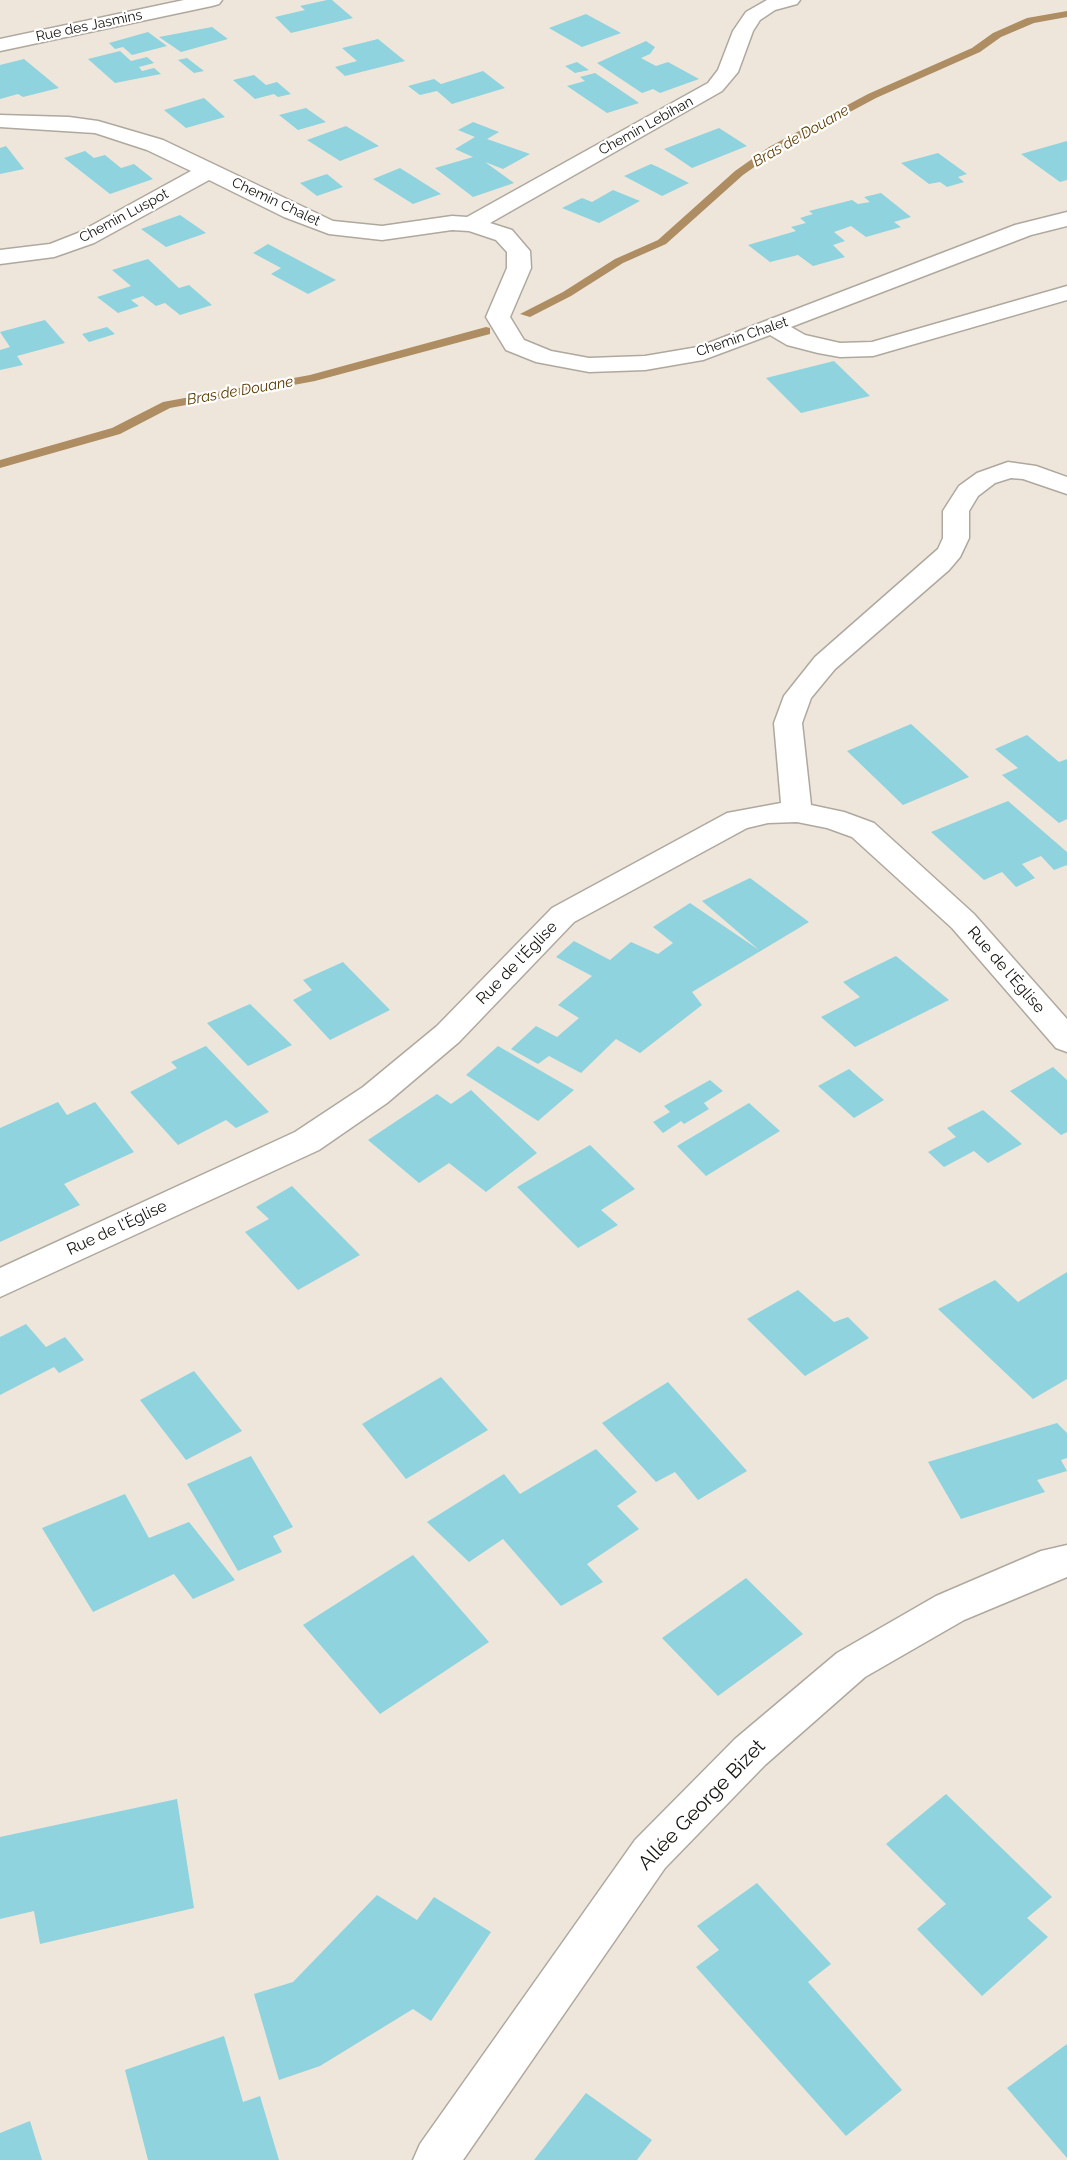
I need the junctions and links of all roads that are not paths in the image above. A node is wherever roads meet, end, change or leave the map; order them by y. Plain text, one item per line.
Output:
1 (212, 0) edge
2 (790, 0) edge
3 (0, 45) edge
4 (0, 121) edge
5 (208, 171) junction
6 (1067, 219) edge
7 (471, 224) junction
8 (0, 257) edge
9 (1067, 293) edge
10 (773, 327) junction
11 (1067, 486) edge
12 (797, 812) junction
13 (1067, 1040) edge
14 (0, 1283) edge
15 (1067, 1561) edge
16 (436, 2160) edge

1 - 3 street, Rue des Jasmins
2 - 7 street, Chemin Lebihan
4 - 5 street, Chemin Chalet
5 - 7 street, Chemin Chalet
5 - 8 street, Chemin Luspot
6 - 10 street, Chemin Chalet
7 - 10 street, Chemin Chalet
9 - 10 street
11 - 12 street
12 - 13 street, Rue de l'Église
12 - 14 street, Rue de l'Église
15 - 16 street, Allée George Bizet

